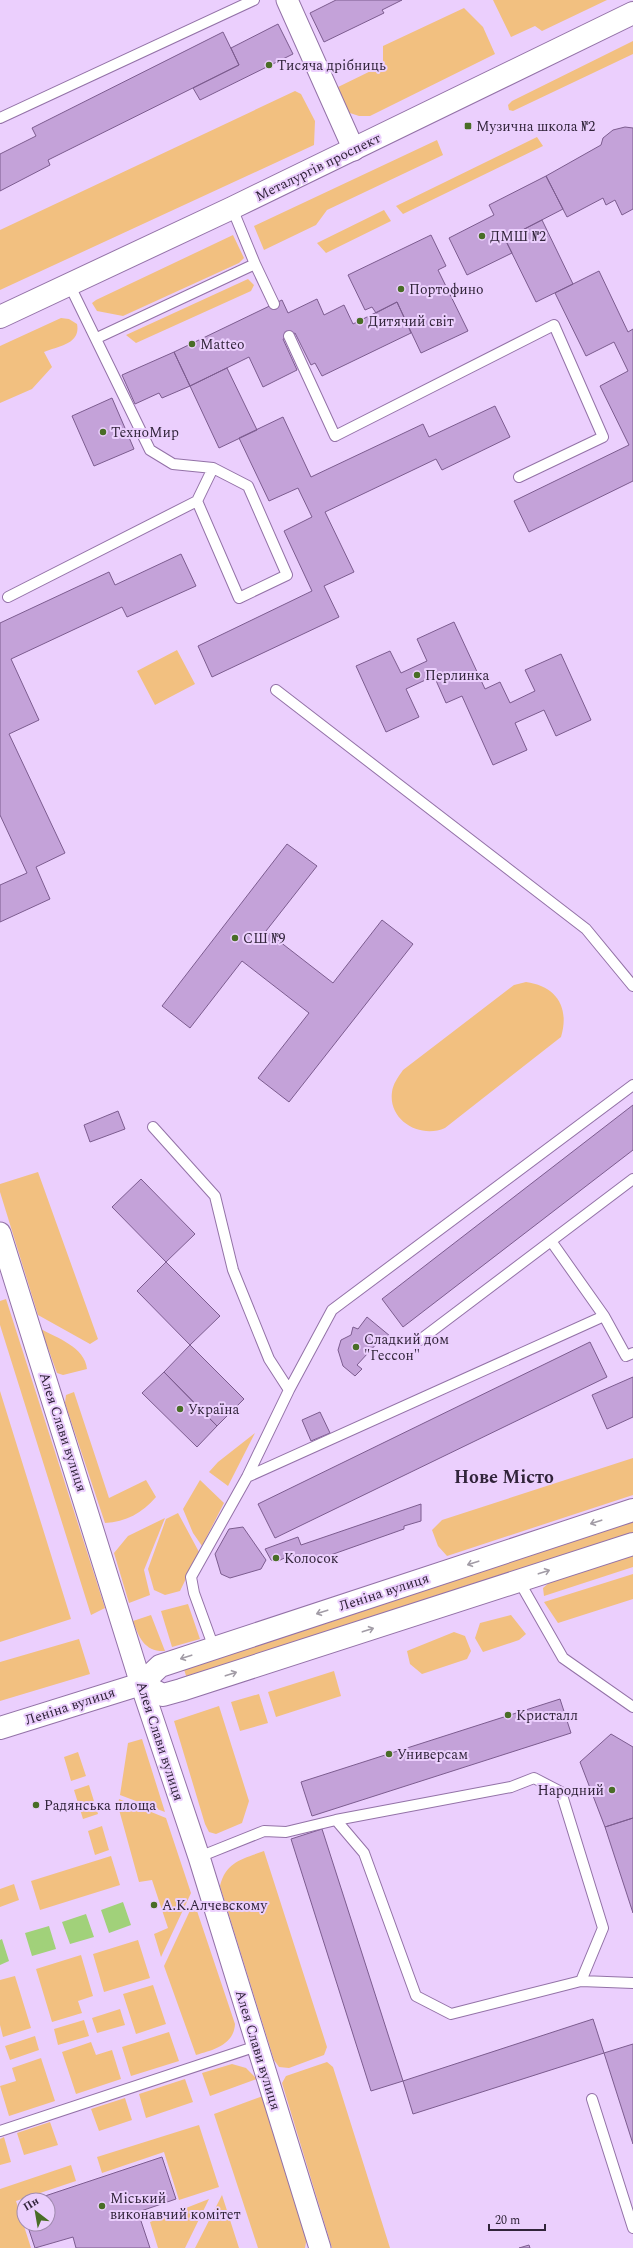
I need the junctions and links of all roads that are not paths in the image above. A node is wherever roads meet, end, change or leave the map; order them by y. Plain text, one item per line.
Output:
1 (254, 0) edge
2 (287, 0) edge
3 (633, 13) edge
4 (0, 118) edge
5 (354, 150) junction
6 (232, 208) junction
7 (254, 264) junction
8 (69, 284) junction
9 (274, 304) dead end
10 (0, 316) edge
11 (289, 336) dead end
12 (97, 338) junction
13 (213, 468) junction
14 (519, 477) dead end
15 (197, 501) junction
16 (8, 597) dead end
17 (276, 690) dead end
18 (633, 986) edge
19 (633, 1085) edge
20 (152, 1127) dead end
21 (633, 1179) edge
22 (0, 1233) edge
23 (551, 1241) junction
24 (604, 1316) junction
25 (420, 1340) dead end
26 (633, 1353) edge
27 (289, 1390) junction
28 (246, 1477) junction
29 (633, 1510) edge
30 (633, 1544) edge
31 (519, 1581) junction
32 (214, 1648) junction
33 (141, 1684) junction
34 (622, 1699) junction
35 (633, 1700) edge
36 (633, 1707) edge
37 (0, 1728) edge
38 (336, 1820) junction
39 (199, 1857) junction
40 (581, 1981) junction
41 (633, 1983) edge
42 (256, 2046) junction
43 (592, 2099) dead end
44 (0, 2131) edge
45 (633, 2228) edge
46 (320, 2248) edge

1 - 4 lane
2 - 5 street
3 - 5 street, Металургів проспект
5 - 6 street, Металургів проспект
6 - 7 lane
6 - 8 street, Металургів проспект
7 - 9 lane
7 - 12 lane
8 - 10 street, Металургів проспект
8 - 12 lane
11 - 14 lane
12 - 13 lane
13 - 15 lane
13 - 15 lane
15 - 16 lane
17 - 18 lane
19 - 27 lane
20 - 27 lane
21 - 23 lane
22 - 33 street, Алея Слави вулиця
23 - 24 lane
23 - 25 lane
24 - 26 lane
24 - 28 lane
27 - 28 lane
28 - 32 lane
29 -> 32 street, Леніна вулиця
31 -> 30 street
33 -> 31 street
31 - 34 lane
32 -> 33 street, Леніна вулиця
33 - 37 street, Леніна вулиця
33 - 39 street, Алея Слави вулиця
34 - 35 lane
34 - 36 lane
38 - 39 lane
38 - 40 lane
38 - 40 lane
39 - 42 street, Алея Слави вулиця
40 - 41 lane
42 - 44 lane
42 - 46 street, Алея Слави вулиця
43 - 45 lane

